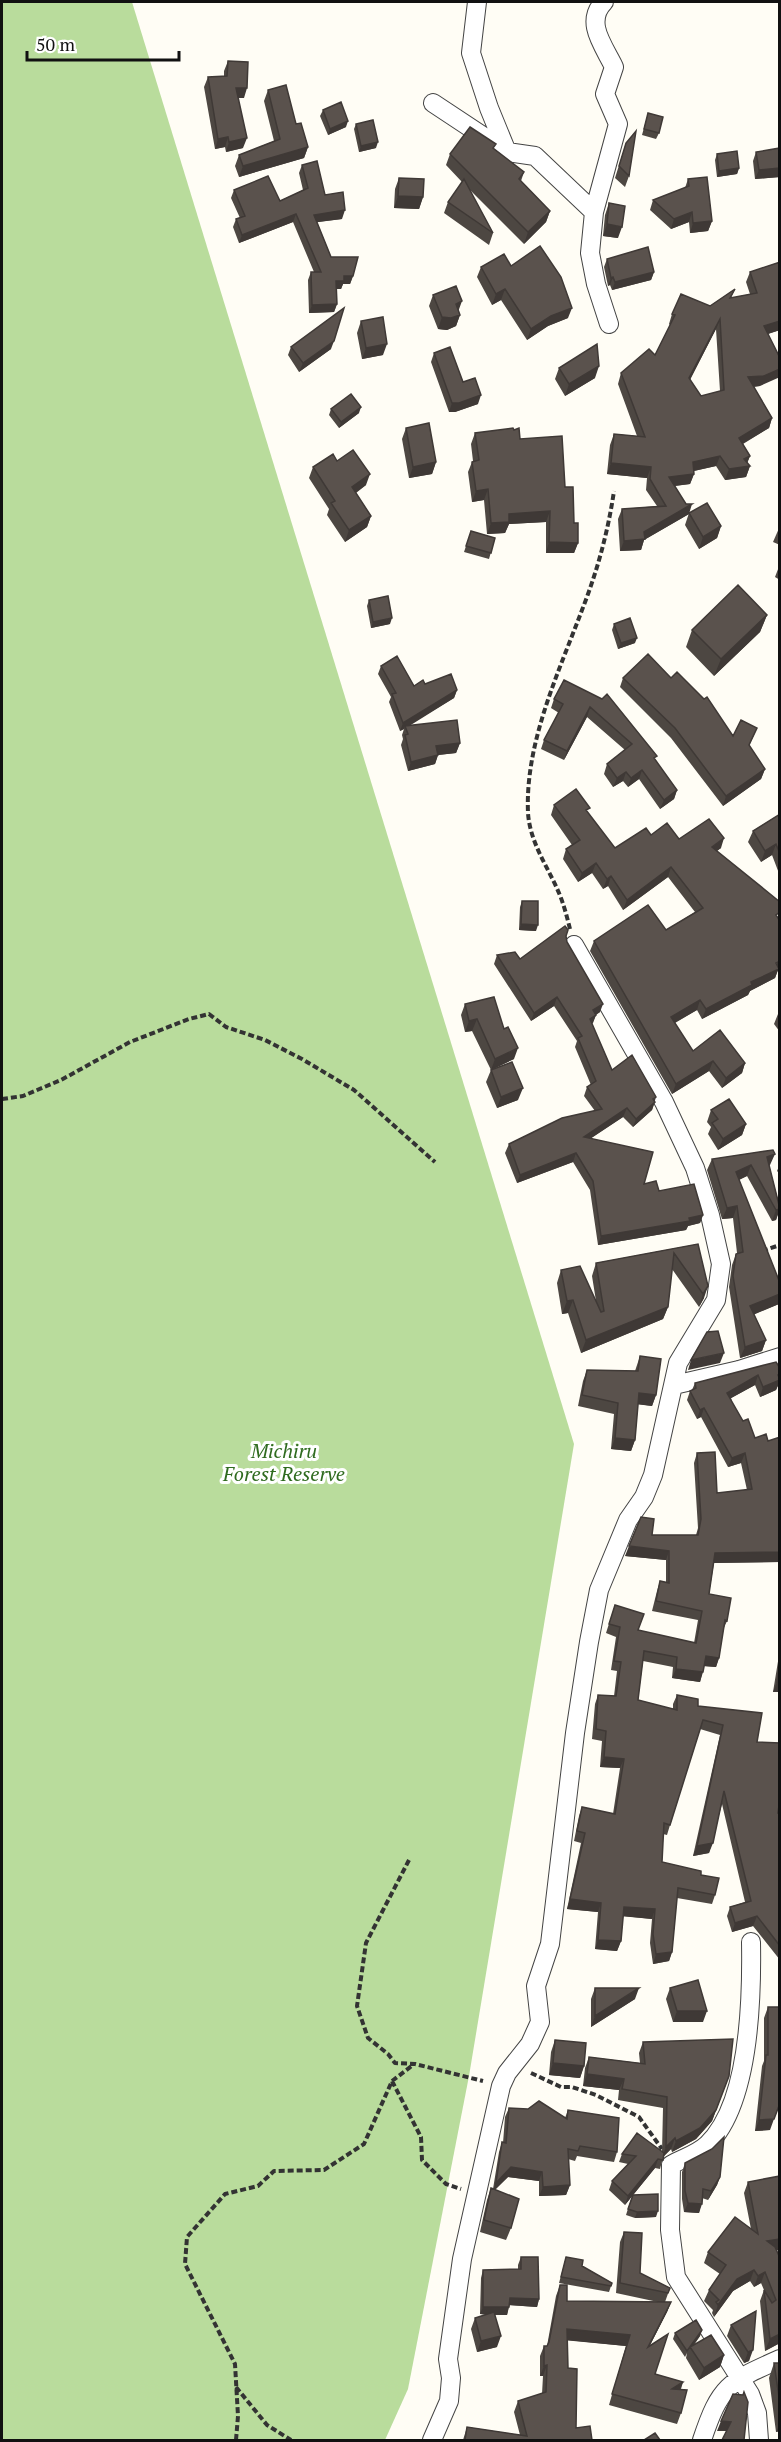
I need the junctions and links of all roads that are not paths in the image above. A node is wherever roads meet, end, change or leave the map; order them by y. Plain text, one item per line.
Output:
1 (477, 2) edge
2 (604, 2) edge
3 (433, 103) dead end
4 (507, 152) junction
5 (594, 212) junction
6 (609, 324) dead end
7 (574, 945) road end
8 (780, 1357) edge
9 (674, 1385) junction
10 (751, 1942) dead end
11 (780, 2359) edge
12 (739, 2378) junction
13 (432, 2440) edge
14 (702, 2440) edge
15 (759, 2440) edge

1 - 4 street
2 - 5 street
3 - 4 street
4 - 5 street
5 - 6 street
7 - 9 street
8 - 9 street
9 - 13 street
10 - 12 street
11 - 12 street
12 - 14 street
12 - 15 street

